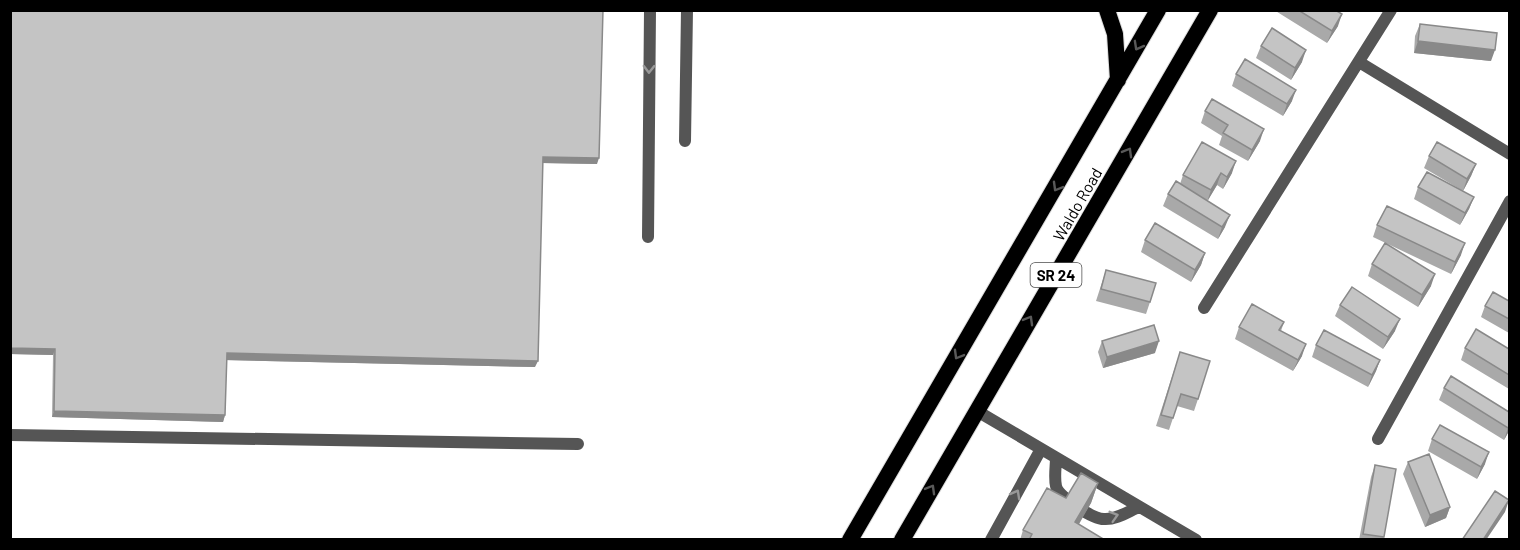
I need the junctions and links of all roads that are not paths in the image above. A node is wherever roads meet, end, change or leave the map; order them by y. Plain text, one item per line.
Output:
1 (650, 10) edge
2 (687, 10) edge
3 (1107, 10) edge
4 (1158, 10) edge
5 (1210, 10) edge
6 (1391, 10) edge
7 (1359, 62) junction
8 (1118, 82) junction
9 (685, 141) dead end
10 (1509, 154) edge
11 (1509, 201) edge
12 (648, 237) dead end
13 (1204, 308) dead end
14 (977, 411) junction
15 (10, 435) edge
16 (1378, 439) dead end
17 (578, 444) dead end
18 (1041, 449) junction
19 (1056, 458) junction
20 (1139, 507) junction
21 (850, 540) edge
22 (902, 540) edge
23 (991, 540) edge
24 (1196, 540) edge

1 -> 12 street
2 - 9 street
3 - 8 highway
4 -> 8 highway, Waldo Road / SR 24
14 -> 5 highway, Waldo Road / SR 24
6 - 7 street
7 - 10 street
7 - 13 street
8 -> 21 highway, Waldo Road / SR 24
11 - 16 street
14 - 18 street
22 -> 14 highway, Waldo Road / SR 24
15 - 17 street
18 - 19 street
23 -> 18 street
19 - 20 street
19 -> 20 street
20 - 24 street

